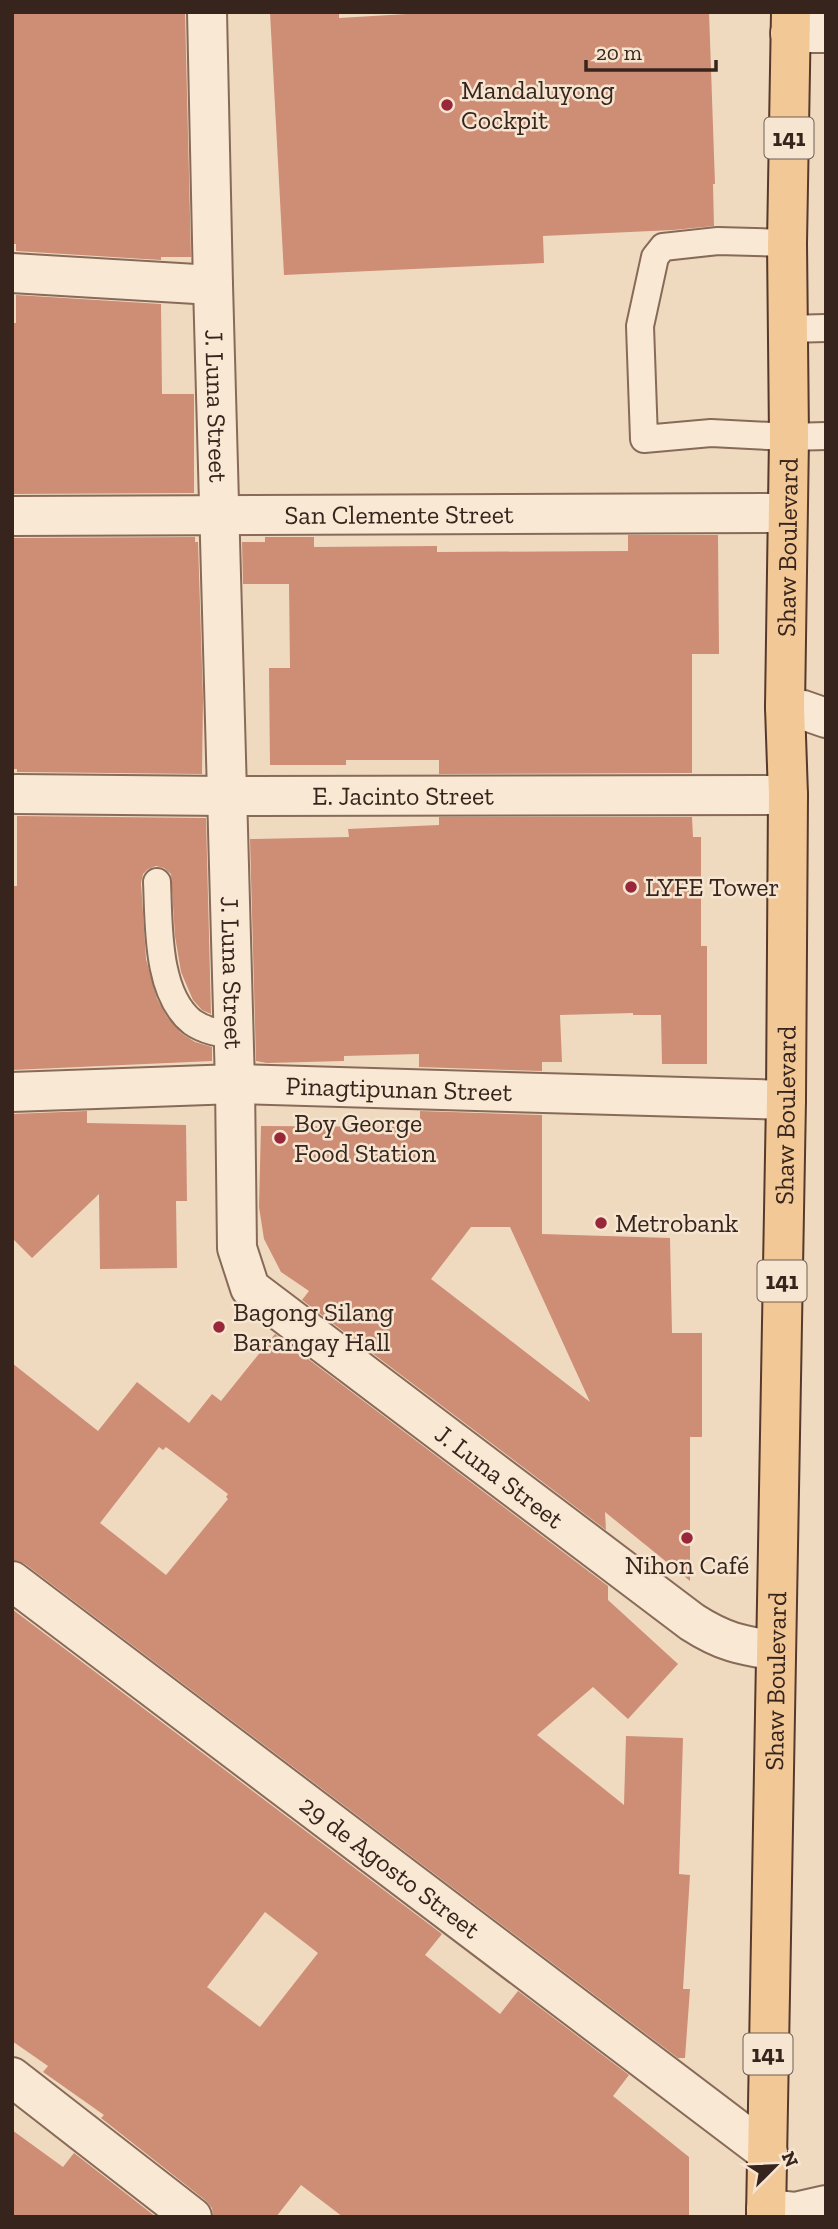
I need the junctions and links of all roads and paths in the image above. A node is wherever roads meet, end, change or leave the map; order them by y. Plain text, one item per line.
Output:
1 (207, 12) edge
2 (802, 26) edge
3 (787, 243) junction
4 (12, 273) edge
5 (213, 285) junction
6 (826, 328) edge
7 (788, 329) junction
8 (807, 436) edge
9 (786, 513) junction
10 (219, 515) junction
11 (12, 516) edge
12 (785, 707) junction
13 (826, 718) edge
14 (16, 794) dead end
15 (788, 794) junction
16 (226, 796) junction
17 (156, 882) dead end
18 (233, 1035) junction
19 (235, 1084) junction
20 (12, 1092) edge
21 (786, 1100) junction
22 (12, 1581) edge
23 (776, 1651) junction
24 (12, 2077) edge
25 (768, 2153) junction
26 (826, 2205) edge
27 (766, 2213) edge
28 (192, 2217) edge

1 - 5 street, J. Luna Street
2 - 3 main road, Shaw Boulevard / 141
3 - 7 main road, Shaw Boulevard / 141
3 - 8 lane
4 - 5 street
5 - 10 street, J. Luna Street
6 - 7 lane
7 - 8 main road, Shaw Boulevard / 141
8 - 9 main road, Shaw Boulevard / 141
9 - 10 street, San Clemente Street
9 - 12 main road, Shaw Boulevard / 141
10 - 11 street, San Clemente Street
10 - 16 street, J. Luna Street
12 - 13 street
12 - 15 main road, Shaw Boulevard / 141
14 - 16 street, E. Jacinto Street
15 - 16 street, E. Jacinto Street
15 - 21 main road, Shaw Boulevard / 141
16 - 18 street, J. Luna Street
17 - 18 lane
18 - 19 street, J. Luna Street
19 - 20 street, Pinagtipunan Street
19 - 21 street, Pinagtipunan Street
19 - 23 street, J. Luna Street
21 - 23 main road, Shaw Boulevard / 141
22 - 25 street, 29 de Agosto Street
23 - 25 main road, Shaw Boulevard / 141
24 - 28 street
25 - 27 main road, Shaw Boulevard / 141
26 - 27 street

